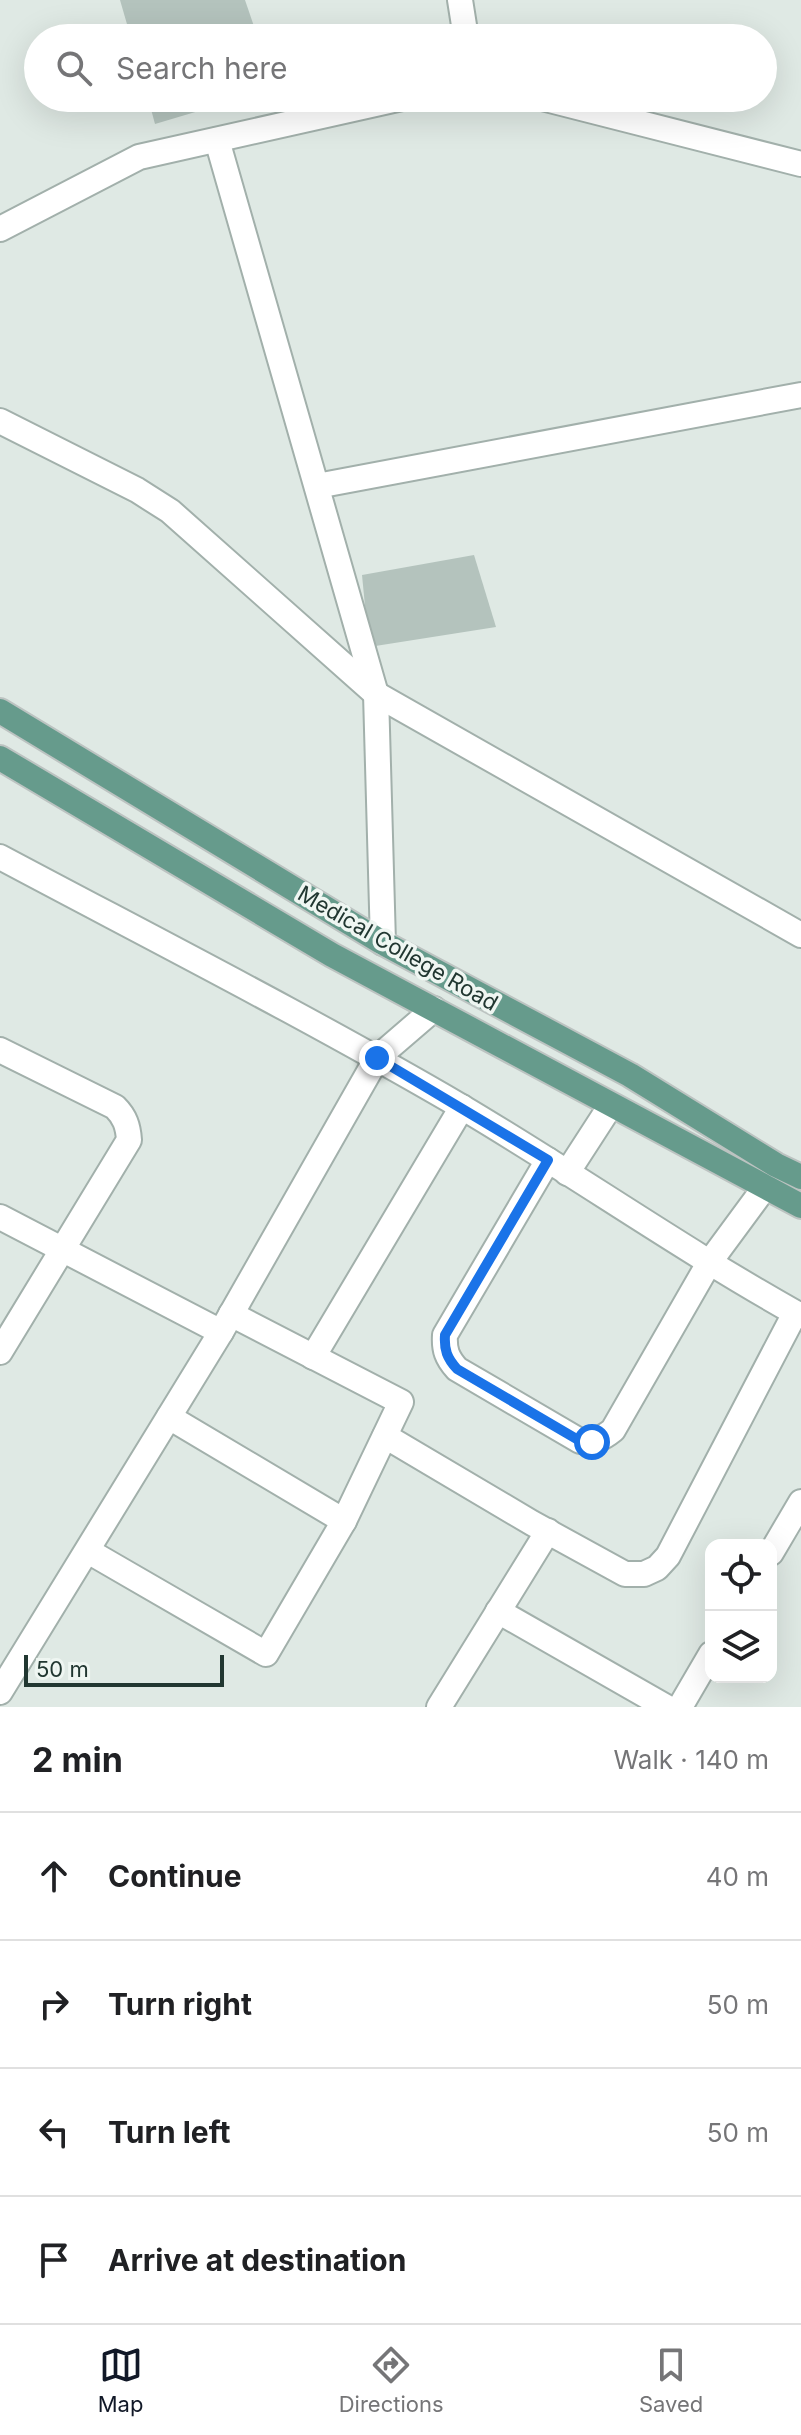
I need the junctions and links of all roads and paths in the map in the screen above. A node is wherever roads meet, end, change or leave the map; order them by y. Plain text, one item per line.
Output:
1 (460, 0) edge
2 (464, 24) edge
3 (340, 112) edge
4 (597, 112) edge
5 (217, 140) junction
6 (801, 164) edge
7 (0, 229) edge
8 (801, 395) edge
9 (0, 421) edge
10 (317, 486) junction
11 (376, 694) junction
12 (0, 711) edge
13 (0, 758) edge
14 (0, 857) edge
15 (801, 935) edge
16 (383, 943) junction
17 (434, 1009) junction
18 (0, 1050) edge
19 (377, 1058) junction
20 (611, 1105) junction
21 (462, 1107) junction
22 (558, 1166) junction
23 (801, 1177) edge
24 (765, 1187) junction
25 (801, 1206) edge
26 (0, 1217) edge
27 (64, 1248) junction
28 (709, 1263) junction
29 (798, 1315) edge
30 (226, 1323) junction
31 (0, 1352) edge
32 (313, 1357) junction
33 (169, 1417) junction
34 (385, 1436) junction
35 (801, 1502) edge
36 (344, 1521) junction
37 (548, 1531) junction
38 (777, 1543) edge
39 (88, 1551) junction
40 (498, 1611) junction
41 (705, 1664) edge
42 (0, 1692) edge
43 (439, 1707) edge
44 (666, 1707) edge
45 (680, 1707) edge

1 - 2 street
3 - 5 street
4 - 6 street
5 - 7 street
5 - 10 street
8 - 10 street
9 - 11 street
10 - 11 street
11 - 15 street
11 - 16 street
12 - 16 main road, Medical College Road
13 - 17 main road
14 - 19 street
16 - 23 main road, Medical College Road
17 - 19 street
17 - 20 main road
18 - 27 street
19 - 21 street
19 - 30 street
20 - 22 street
20 - 24 main road
21 - 22 street
21 - 32 street
22 - 28 street
22 - 28 street
24 - 25 main road
24 - 28 street
26 - 27 street
27 - 30 street
27 - 31 street
28 - 29 street
29 - 37 street
30 - 32 street
30 - 33 street
32 - 34 street
33 - 36 street
33 - 39 street
34 - 36 street
34 - 37 street
35 - 38 street
36 - 39 street
37 - 40 street
39 - 42 street
40 - 43 street
40 - 44 street
41 - 45 street

